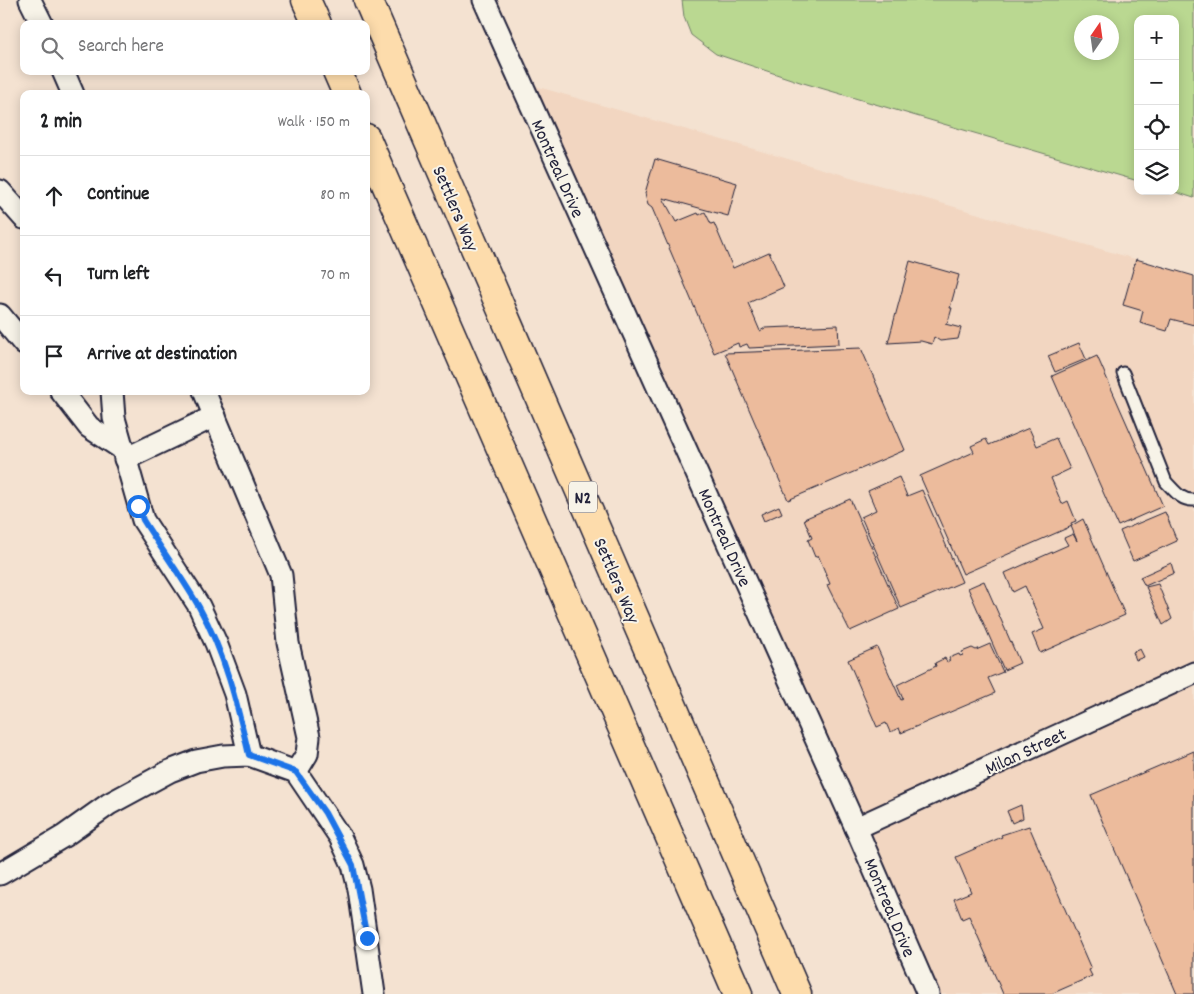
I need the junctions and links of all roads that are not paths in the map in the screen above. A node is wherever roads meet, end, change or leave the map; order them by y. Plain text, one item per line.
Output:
1 (30, 0) edge
2 (306, 0) edge
3 (368, 0) edge
4 (484, 0) edge
5 (40, 20) edge
6 (315, 20) edge
7 (65, 75) edge
8 (339, 75) edge
9 (72, 90) edge
10 (345, 90) edge
11 (370, 147) edge
12 (0, 191) edge
13 (20, 214) edge
14 (0, 315) edge
15 (20, 339) edge
16 (1123, 373) dead end
17 (65, 395) edge
18 (112, 395) edge
19 (206, 395) edge
20 (215, 416) junction
21 (123, 454) junction
22 (1194, 500) edge
23 (1194, 673) edge
24 (249, 755) junction
25 (296, 772) junction
26 (856, 828) junction
27 (0, 874) edge
28 (374, 994) edge
29 (738, 994) edge
30 (798, 994) edge
31 (928, 994) edge

1 - 5 street
2 - 6 highway
3 - 30 highway, Settlers Way / N2
4 - 26 street, Montreal Drive
7 - 9 street
8 - 10 highway
11 - 29 highway
12 - 13 street
14 - 15 street
16 - 22 lane
17 - 21 street
18 - 21 street
19 - 20 street
20 - 21 street
20 - 25 street
21 - 24 street
23 - 26 street, Milan Street
24 - 25 street
24 - 27 street
25 - 28 street
26 - 31 street, Montreal Drive

